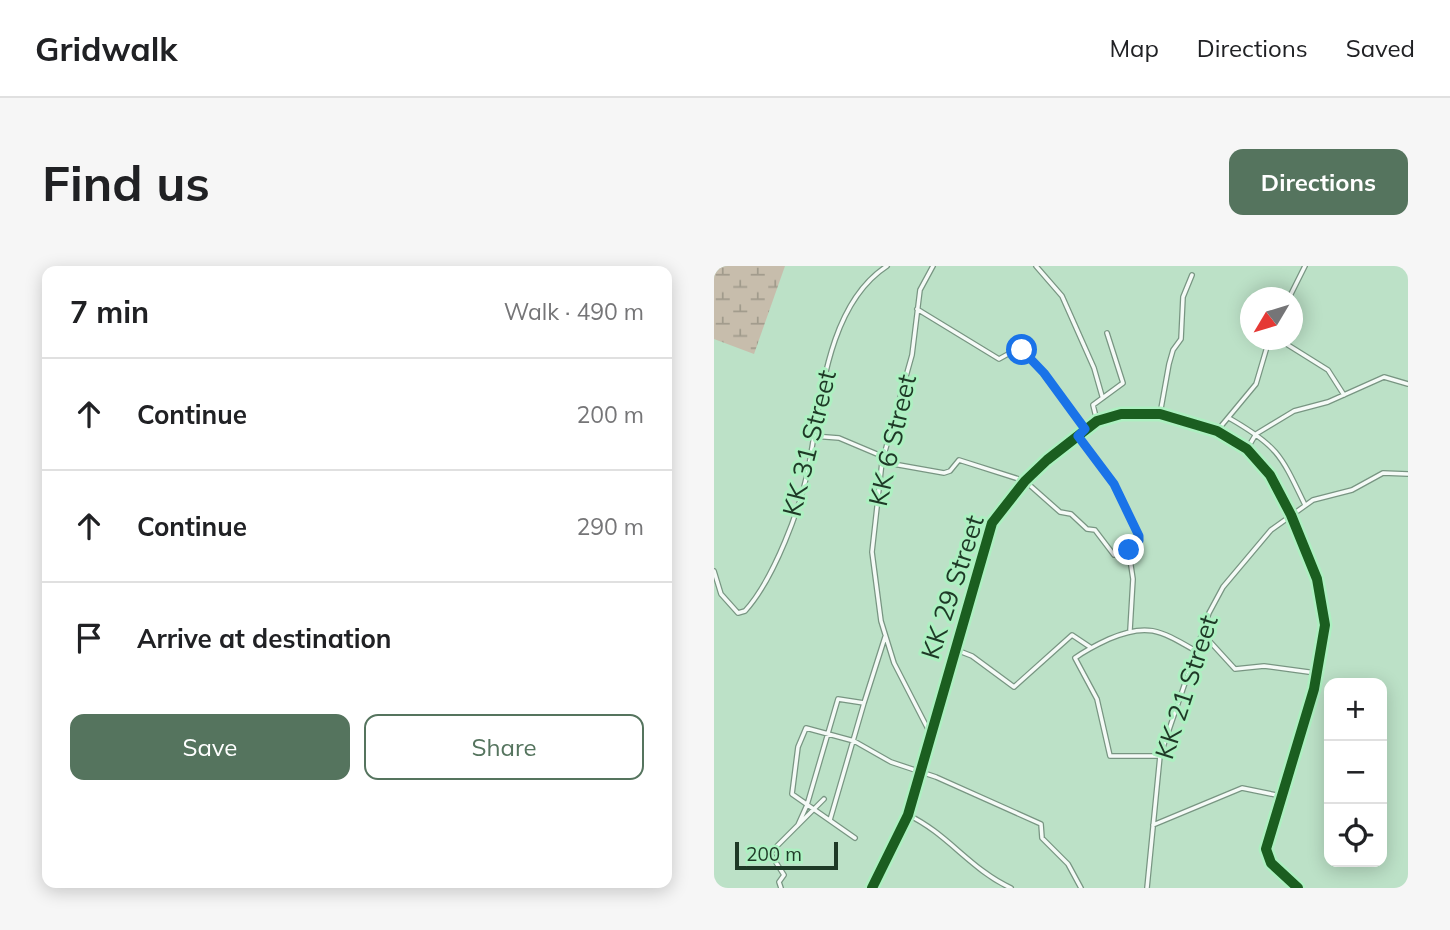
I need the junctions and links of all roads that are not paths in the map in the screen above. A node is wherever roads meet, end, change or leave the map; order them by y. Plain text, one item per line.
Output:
1 (887, 266) edge
2 (933, 266) edge
3 (1036, 266) edge
4 (1305, 266) edge
5 (1192, 275) dead end
6 (1294, 287) edge
7 (917, 309) junction
8 (1107, 333) dead end
9 (1266, 350) edge
10 (1296, 350) edge
11 (1408, 384) edge
12 (1344, 395) junction
13 (1102, 396) junction
14 (1160, 414) junction
15 (1228, 418) junction
16 (1097, 421) junction
17 (1085, 429) junction
18 (1217, 431) junction
19 (1256, 434) junction
20 (813, 436) junction
21 (1078, 436) junction
22 (1247, 449) junction
23 (883, 459) junction
24 (1408, 474) edge
25 (1026, 481) junction
26 (1306, 505) junction
27 (1291, 515) junction
28 (1129, 550) junction
29 (714, 571) edge
30 (1130, 630) junction
31 (1203, 634) junction
32 (885, 635) junction
33 (1090, 647) junction
34 (954, 649) junction
35 (1196, 651) junction
36 (1316, 673) junction
37 (864, 704) junction
38 (828, 733) junction
39 (930, 733) junction
40 (854, 741) junction
41 (1160, 756) junction
42 (920, 771) junction
43 (1281, 796) junction
44 (824, 800) dead end
45 (807, 805) junction
46 (814, 810) junction
47 (908, 815) junction
48 (830, 820) junction
49 (798, 825) junction
50 (1153, 825) junction
51 (855, 838) dead end
52 (781, 888) edge
53 (872, 888) edge
54 (1011, 888) edge
55 (1081, 888) edge
56 (1147, 888) edge
57 (1298, 888) edge

1 - 20 street, KK 31 Street
2 - 7 street, KK 6 Street
3 - 13 street
4 - 6 street
5 - 14 street
7 - 17 street
7 - 23 street, KK 6 Street
8 - 13 street
9 - 15 street
10 - 12 street
11 - 12 street
12 - 19 street
13 - 16 street
14 - 16 street, KK 29 Street
14 - 18 street, KK 29 Street
15 - 18 street
15 - 19 street
16 - 17 street, KK 29 Street
17 - 21 street, KK 29 Street
18 - 22 street, KK 29 Street
19 - 22 street
19 - 26 street
20 - 23 street
20 - 29 street, KK 31 Street
21 - 25 street, KK 29 Street
21 - 28 street
22 - 27 street, KK 29 Street
23 - 25 street
23 - 32 street, KK 6 Street
24 - 26 street, KK 21 Street
25 - 28 street
25 - 34 street, KK 29 Street
26 - 27 street, KK 21 Street
27 - 31 street, KK 21 Street
27 - 36 street, KK 29 Street
28 - 30 street
30 - 33 street
30 - 35 street
31 - 35 street, KK 21 Street
31 - 36 street
32 - 37 street
32 - 39 street, KK 6 Street
33 - 34 street
33 - 41 street
34 - 39 street, KK 29 Street
35 - 41 street, KK 21 Street
36 - 43 street, KK 29 Street
37 - 38 street
37 - 40 street
38 - 40 street
38 - 45 street
38 - 45 street
39 - 42 street, KK 29 Street
40 - 42 street
40 - 48 street
41 - 50 street, KK 21 Street
42 - 47 street, KK 29 Street
42 - 55 street
43 - 50 street
43 - 57 street, KK 29 Street
44 - 46 street
45 - 46 street
45 - 49 street
46 - 48 street
46 - 49 street
47 - 53 street, KK 29 Street
47 - 54 street
48 - 51 street
49 - 52 street
50 - 56 street, KK 21 Street

